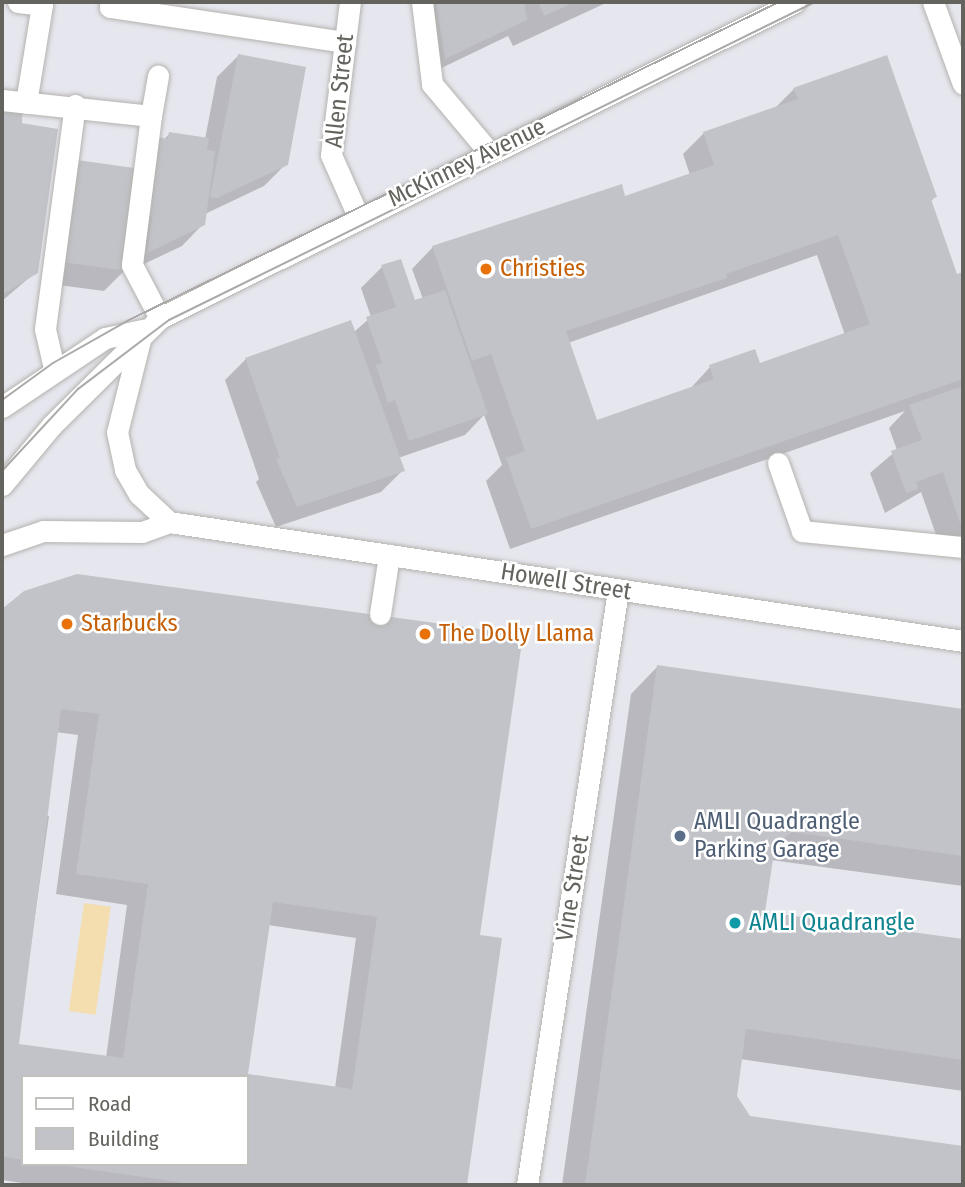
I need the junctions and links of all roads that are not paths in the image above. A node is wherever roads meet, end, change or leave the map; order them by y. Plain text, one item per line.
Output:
1 (18, 2) edge
2 (111, 2) edge
3 (351, 2) edge
4 (422, 2) edge
5 (795, 2) edge
6 (933, 2) edge
7 (345, 42) junction
8 (158, 76) dead end
9 (963, 84) edge
10 (2, 100) edge
11 (26, 103) junction
12 (75, 104) junction
13 (151, 116) junction
14 (489, 152) junction
15 (358, 216) junction
16 (152, 324) junction
17 (54, 368) junction
18 (2, 407) edge
19 (778, 463) dead end
20 (2, 485) edge
21 (169, 522) junction
22 (2, 545) edge
23 (963, 547) edge
24 (389, 555) junction
25 (618, 590) junction
26 (380, 614) dead end
27 (963, 641) edge
28 (527, 1185) edge

1 - 11 street
2 - 7 street
3 - 7 street, Allen Street
4 - 14 street
5 - 14 street, McKinney Avenue
6 - 9 street
7 - 15 street, Allen Street
8 - 13 street
10 - 11 street
11 - 12 street
12 - 13 street
12 - 17 street
13 - 16 street
14 - 15 street, McKinney Avenue
15 - 16 street, McKinney Avenue
16 - 17 street, McKinney Avenue
16 - 20 street, McKinney Avenue
16 - 21 street
17 - 18 street, McKinney Avenue
19 - 23 street
21 - 22 street, Howell Street
21 - 24 street, Howell Street
24 - 25 street, Howell Street
24 - 26 street
25 - 27 street, Howell Street
25 - 28 street, Vine Street

